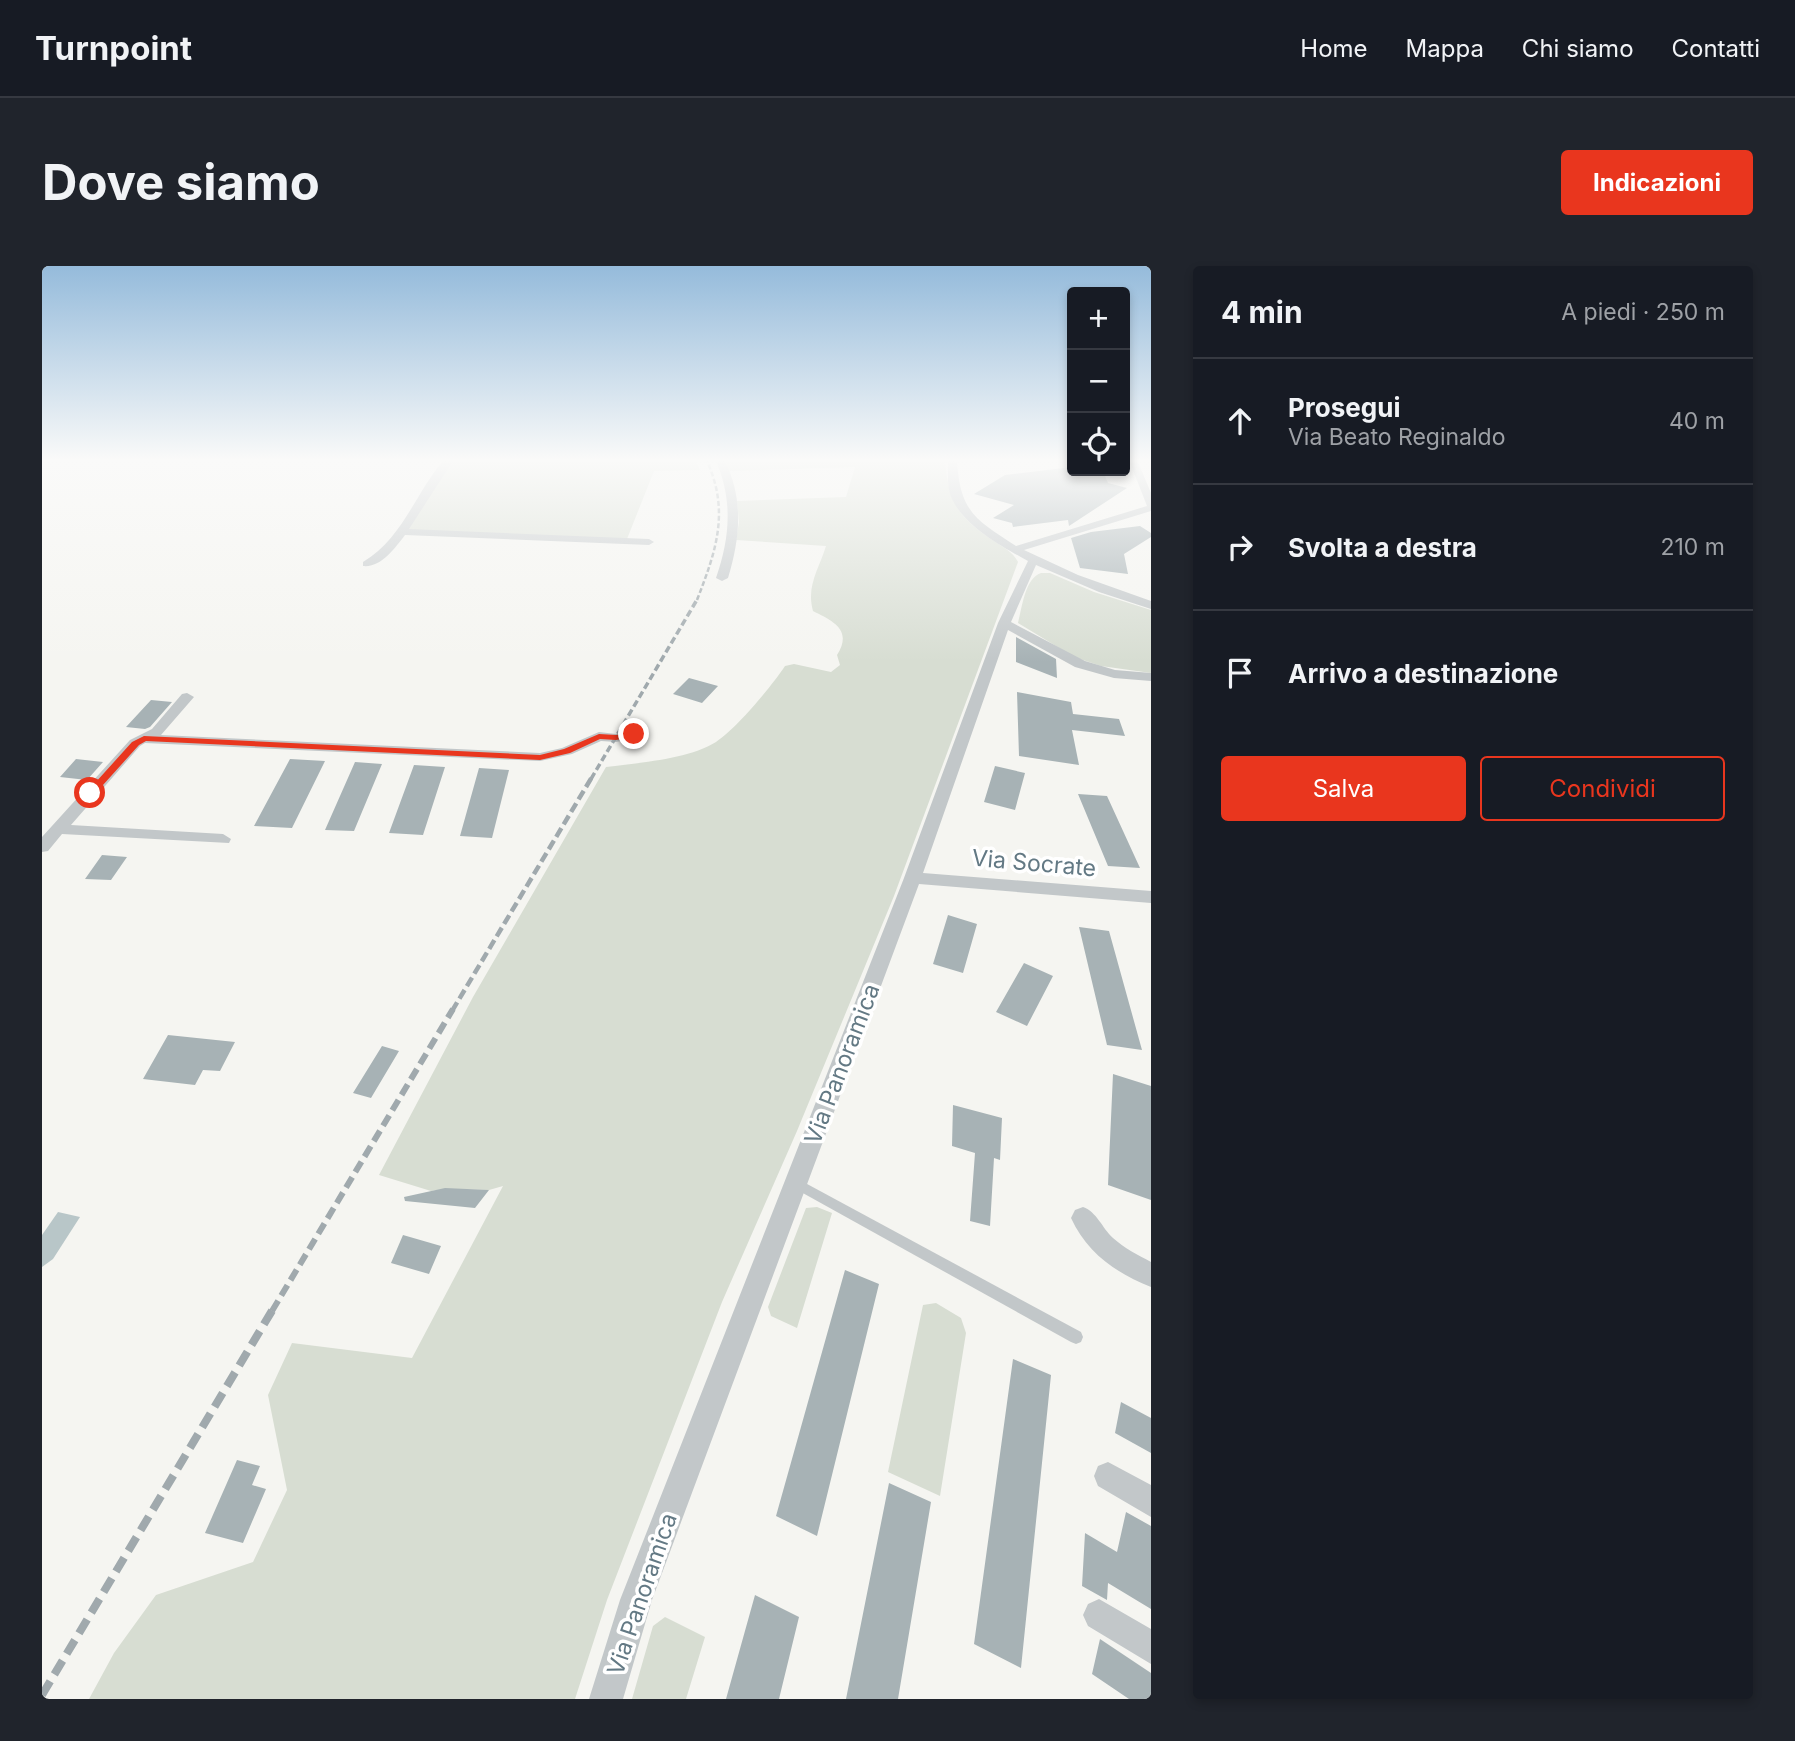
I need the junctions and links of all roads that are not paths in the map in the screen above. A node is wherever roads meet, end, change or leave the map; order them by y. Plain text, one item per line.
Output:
1 (404, 528) edge
2 (733, 528) edge
3 (988, 528) edge
4 (1095, 528) edge
5 (401, 532) junction
6 (649, 542) dead end
7 (1026, 554) junction
8 (367, 564) dead end
9 (722, 578) dead end
10 (1151, 605) edge
11 (1004, 623) junction
12 (1151, 677) edge
13 (187, 697) dead end
14 (634, 734) dead end
15 (144, 739) junction
16 (58, 829) junction
17 (223, 839) dead end
18 (42, 847) edge
19 (913, 878) junction
20 (1151, 897) edge
21 (796, 1182) junction
22 (1083, 1218) dead end
23 (1151, 1275) edge
24 (1076, 1337) dead end
25 (1108, 1476) dead end
26 (1151, 1502) edge
27 (1099, 1615) dead end
28 (1151, 1648) edge
29 (606, 1699) edge

1 - 5 street
2 - 9 street
3 - 7 street
4 - 7 street
5 - 6 street
5 - 8 street
7 - 10 street
7 - 11 street, Via Panoramica
11 - 12 street
11 - 19 street, Via Panoramica
13 - 15 street
14 - 15 street
15 - 16 street
16 - 17 street
16 - 18 street
19 - 20 street, Via Socrate
19 - 21 street, Via Panoramica
21 - 24 lane
21 - 29 street, Via Panoramica
22 - 23 street
25 - 26 street
27 - 28 street

